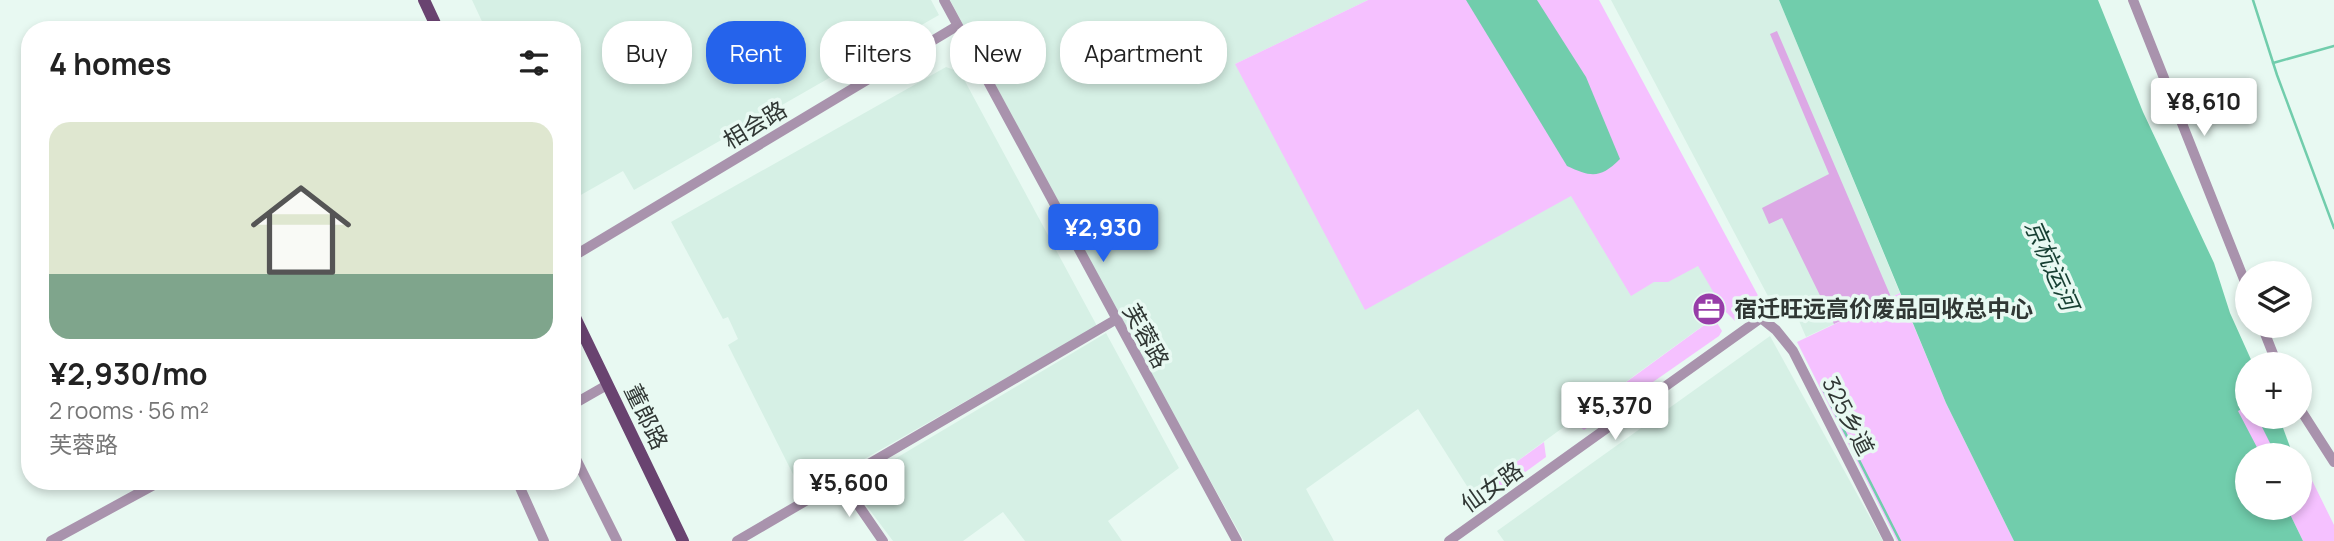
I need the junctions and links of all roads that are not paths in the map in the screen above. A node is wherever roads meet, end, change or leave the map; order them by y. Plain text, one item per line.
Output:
1 (424, 0) edge
2 (944, 0) edge
3 (2133, 0) edge
4 (434, 21) edge
5 (954, 21) edge
6 (950, 30) edge
7 (988, 84) edge
8 (581, 252) edge
9 (2237, 261) edge
10 (1761, 318) joint
11 (1115, 320) junction
12 (581, 331) edge
13 (607, 384) junction
14 (581, 400) edge
15 (2312, 428) edge
16 (2334, 462) edge
17 (581, 470) edge
18 (841, 480) junction
19 (144, 490) edge
20 (521, 490) edge
21 (51, 541) edge
22 (544, 541) edge
23 (617, 541) edge
24 (682, 541) edge
25 (737, 541) edge
26 (883, 541) edge
27 (1237, 541) edge
28 (1449, 541) edge
29 (1889, 541) edge

1 - 4 main road
2 - 5 street, 芙蓉路
3 - 9 street
6 - 8 street, 相会路
7 - 11 street, 芙蓉路
10 - 28 street, 仙女路
10 - 29 street, 325乡道
11 - 18 street
11 - 27 street, 芙蓉路
12 - 13 main road, 董郎路
13 - 14 street
13 - 24 main road, 董郎路
15 - 16 street
17 - 23 street
18 - 25 street
18 - 26 street
19 - 21 street
20 - 22 street

